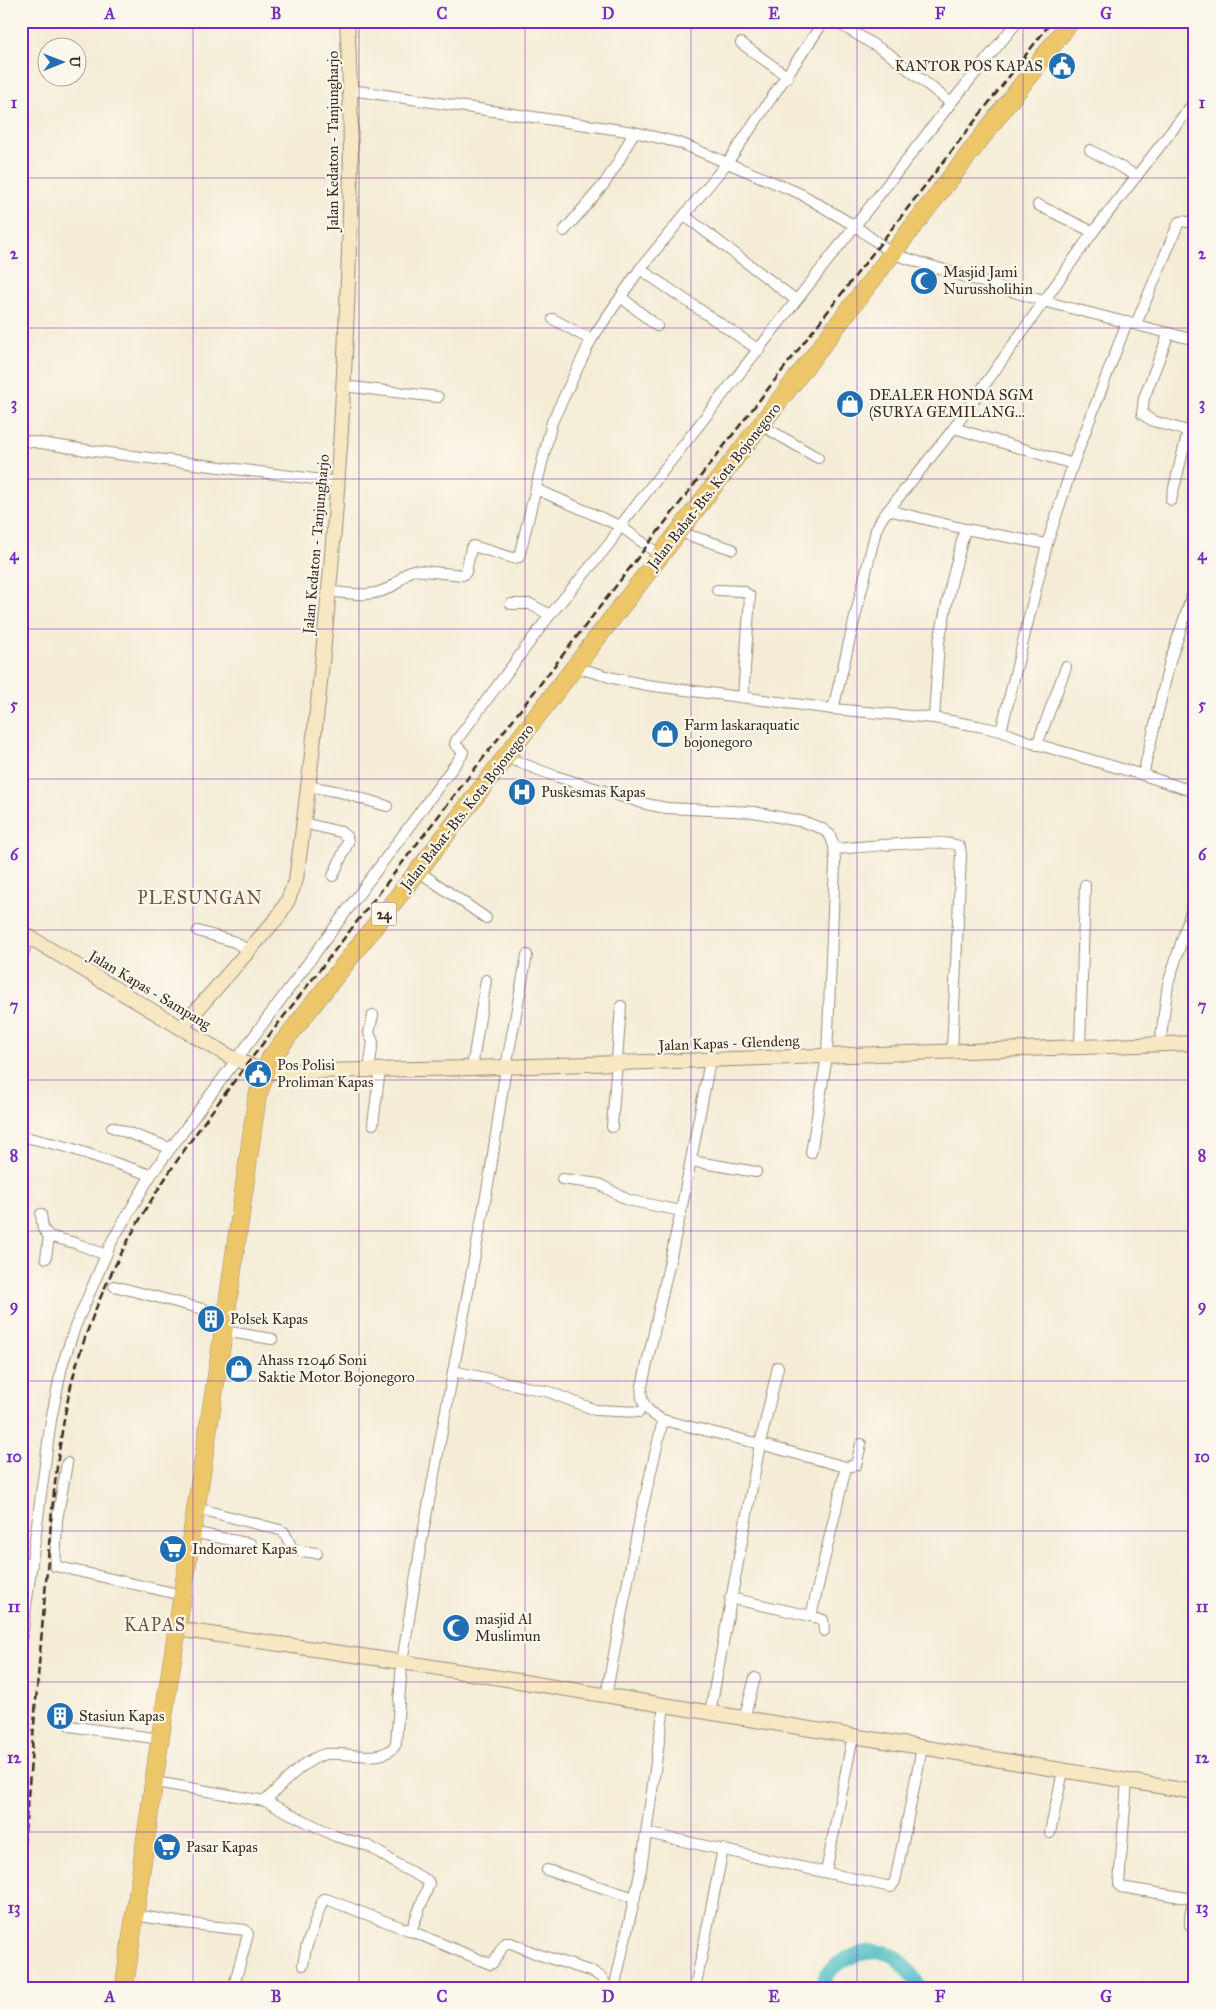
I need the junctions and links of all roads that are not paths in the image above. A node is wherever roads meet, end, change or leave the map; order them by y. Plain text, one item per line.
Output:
1 (347, 21) edge
2 (824, 21) edge
3 (835, 21) edge
4 (1018, 21) edge
5 (1072, 21) edge
6 (741, 43) dead end
7 (788, 76) junction
8 (351, 90) junction
9 (1195, 101) edge
10 (951, 103) junction
11 (634, 132) junction
12 (1090, 150) dead end
13 (727, 163) junction
14 (1138, 176) junction
15 (1038, 205) dead end
16 (685, 216) junction
17 (1195, 224) edge
18 (855, 226) junction
19 (564, 231) dead end
20 (1094, 232) junction
21 (893, 254) junction
22 (640, 268) junction
23 (621, 297) junction
24 (796, 300) junction
25 (1043, 301) junction
26 (552, 319) dead end
27 (1132, 323) junction
28 (657, 326) dead end
29 (1169, 333) junction
30 (591, 340) junction
31 (1195, 340) edge
32 (759, 350) junction
33 (343, 386) junction
34 (438, 397) dead end
35 (761, 425) junction
36 (954, 428) junction
37 (1192, 432) edge
38 (21, 440) edge
39 (818, 458) dead end
40 (1073, 464) junction
41 (338, 482) junction
42 (536, 489) junction
43 (1171, 500) dead end
44 (888, 510) junction
45 (620, 526) junction
46 (965, 529) junction
47 (679, 532) junction
48 (1047, 544) junction
49 (732, 549) dead end
50 (660, 555) junction
51 (1195, 587) edge
52 (717, 590) dead end
53 (328, 591) junction
54 (511, 604) dead end
55 (1191, 610) edge
56 (550, 615) junction
57 (1066, 666) dead end
58 (575, 667) junction
59 (743, 698) junction
60 (833, 709) junction
61 (934, 718) junction
62 (1001, 732) junction
63 (1037, 745) junction
64 (505, 757) junction
65 (1143, 775) junction
66 (308, 786) junction
67 (1195, 792) edge
68 (387, 806) dead end
69 (303, 823) junction
70 (835, 849) junction
71 (418, 871) junction
72 (333, 876) dead end
73 (1085, 885) dead end
74 (1195, 900) edge
75 (486, 918) dead end
76 (1192, 920) edge
77 (198, 931) dead end
78 (25, 934) edge
79 (248, 950) junction
80 (527, 955) dead end
81 (21, 959) edge
82 (486, 980) dead end
83 (621, 1006) dead end
84 (373, 1015) dead end
85 (181, 1028) junction
86 (1195, 1042) edge
87 (1160, 1044) junction
88 (1080, 1047) junction
89 (952, 1051) junction
90 (827, 1056) junction
91 (236, 1059) junction
92 (710, 1061) junction
93 (617, 1063) junction
94 (506, 1067) junction
95 (472, 1068) junction
96 (374, 1070) junction
97 (264, 1072) junction
98 (373, 1124) dead end
99 (112, 1127) dead end
100 (612, 1128) dead end
101 (21, 1136) edge
102 (170, 1148) junction
103 (811, 1152) dead end
104 (691, 1161) junction
105 (756, 1172) dead end
106 (151, 1175) junction
107 (562, 1179) dead end
108 (681, 1211) junction
109 (41, 1214) dead end
110 (49, 1236) junction
111 (106, 1255) junction
112 (46, 1258) dead end
113 (114, 1286) dead end
114 (225, 1323) junction
115 (272, 1339) dead end
116 (778, 1367) dead end
117 (452, 1371) junction
118 (641, 1397) junction
119 (639, 1412) junction
120 (659, 1418) junction
121 (760, 1444) junction
122 (862, 1444) dead end
123 (67, 1463) dead end
124 (846, 1468) junction
125 (196, 1508) junction
126 (192, 1532) junction
127 (251, 1544) dead end
128 (317, 1553) dead end
129 (27, 1563) edge
130 (182, 1595) junction
131 (730, 1598) junction
132 (811, 1616) junction
133 (177, 1629) junction
134 (824, 1631) dead end
135 (21, 1644) edge
136 (402, 1662) junction
137 (755, 1678) dead end
138 (606, 1696) junction
139 (664, 1706) junction
140 (710, 1713) junction
141 (744, 1719) junction
142 (70, 1726) dead end
143 (853, 1736) junction
144 (160, 1739) junction
145 (922, 1748) junction
146 (1064, 1771) junction
147 (1127, 1781) junction
148 (155, 1782) junction
149 (1195, 1792) edge
150 (265, 1801) junction
151 (647, 1833) junction
152 (1050, 1833) dead end
153 (722, 1848) junction
154 (547, 1870) dead end
155 (826, 1872) junction
156 (1194, 1895) edge
157 (635, 1898) junction
158 (135, 1915) junction
159 (1195, 1927) edge
160 (411, 1931) junction
161 (303, 1965) dead end
162 (124, 1989) edge
163 (233, 1989) edge
164 (609, 1989) edge
165 (614, 1989) edge
166 (694, 1989) edge

1 - 8 street, Jalan Kedaton - Tanjungharjo
2 - 7 street
3 - 10 street
4 - 10 street
5 - 21 highway, Jalan Babat-Bts. Kota Bojonegoro / 24
6 - 7 street
7 - 13 street
8 - 11 street
8 - 33 street, Jalan Kedaton - Tanjungharjo
9 - 14 street
10 - 18 street
11 - 13 street
11 - 19 street
12 - 14 street
13 - 16 street
13 - 18 street
14 - 20 street
15 - 20 street
16 - 22 street
16 - 24 street
17 - 27 street
18 - 21 street
18 - 24 street
20 - 25 street
21 - 25 street
21 - 35 highway, Jalan Babat-Bts. Kota Bojonegoro / 24
22 - 23 street
22 - 32 street
23 - 28 street
23 - 30 street
24 - 32 street
25 - 27 street
25 - 36 street
26 - 30 street
27 - 29 street
27 - 40 street
29 - 31 street
29 - 37 street
30 - 42 street
32 - 45 street
33 - 34 street
33 - 41 street, Jalan Kedaton - Tanjungharjo
35 - 39 street
35 - 47 highway, Jalan Babat-Bts. Kota Bojonegoro / 24
36 - 40 street
36 - 44 street
37 - 43 street
38 - 41 street
40 - 48 street
41 - 53 street, Jalan Kedaton - Tanjungharjo
42 - 45 street
42 - 53 street
44 - 46 street
44 - 60 street
45 - 50 street
45 - 56 street
46 - 48 street
46 - 61 street
47 - 49 street
47 - 50 highway, Jalan Babat-Bts. Kota Bojonegoro / 24
48 - 62 street
50 - 58 highway, Jalan Babat-Bts. Kota Bojonegoro / 24
51 - 55 street
52 - 59 street
53 - 66 street, Jalan Kedaton - Tanjungharjo
54 - 56 street
55 - 65 street
56 - 91 street
57 - 63 street
58 - 59 street
58 - 64 highway, Jalan Babat-Bts. Kota Bojonegoro / 24
59 - 60 street
60 - 61 street
61 - 62 street
62 - 63 street
63 - 65 street
64 - 70 street
64 - 71 highway, Jalan Babat-Bts. Kota Bojonegoro / 24
65 - 67 street
66 - 68 street
66 - 69 street, Jalan Kedaton - Tanjungharjo
69 - 72 street
69 - 79 street, Jalan Kedaton - Tanjungharjo
70 - 89 street
70 - 90 street
71 - 75 street
71 - 97 highway, Jalan Babat-Bts. Kota Bojonegoro / 24
73 - 88 street
74 - 76 street
76 - 87 street
77 - 79 street
78 - 81 street
78 - 85 street, Jalan Kapas - Sampang
79 - 85 street, Jalan Kedaton - Tanjungharjo
80 - 94 street
82 - 95 street
83 - 93 street
84 - 96 street
85 - 91 street, Jalan Kapas - Sampang
86 - 87 street, Jalan Kapas - Glendeng
87 - 88 street, Jalan Kapas - Glendeng
88 - 89 street, Jalan Kapas - Glendeng
89 - 90 street, Jalan Kapas - Glendeng
90 - 92 street, Jalan Kapas - Glendeng
90 - 103 street
91 - 97 street, Jalan Kapas - Sampang
91 - 102 street
92 - 93 street, Jalan Kapas - Glendeng
92 - 104 street
93 - 94 street, Jalan Kapas - Glendeng
93 - 100 street
94 - 95 street, Jalan Kapas - Glendeng
94 - 117 street
95 - 96 street, Jalan Kapas - Glendeng
96 - 97 street, Jalan Kapas - Glendeng
96 - 98 street
97 - 114 highway, Jalan Babat-Bts. Kota Bojonegoro / 24
99 - 102 street
101 - 106 street
102 - 106 street
104 - 105 street
104 - 108 street
106 - 111 street
107 - 108 street
108 - 118 street
109 - 110 street
110 - 111 street
110 - 112 street
111 - 129 street
113 - 114 street
114 - 115 street
114 - 125 highway, Jalan Babat-Bts. Kota Bojonegoro / 24
116 - 121 street
117 - 119 street
117 - 136 street
118 - 119 street
118 - 120 street
119 - 120 street
120 - 121 street
120 - 138 street
121 - 124 street
121 - 131 street
122 - 124 street
123 - 130 street
124 - 132 street
125 - 126 highway, Jalan Babat-Bts. Kota Bojonegoro / 24
125 - 128 street
126 - 127 street
126 - 130 highway, Jalan Babat-Bts. Kota Bojonegoro / 24
129 - 135 street
130 - 133 highway, Jalan Babat-Bts. Kota Bojonegoro / 24
131 - 132 street
131 - 140 street
132 - 134 street
133 - 136 street
133 - 144 highway, Jalan Babat-Bts. Kota Bojonegoro / 24
136 - 138 street
136 - 150 street
137 - 141 street
138 - 139 street
139 - 140 street
139 - 151 street
140 - 141 street
141 - 143 street
142 - 144 street
143 - 145 street
143 - 155 street
144 - 148 highway, Jalan Babat-Bts. Kota Bojonegoro / 24
145 - 146 street
145 - 155 street
146 - 147 street
146 - 152 street
147 - 149 street
147 - 156 street
148 - 150 street
148 - 158 highway, Jalan Babat-Bts. Kota Bojonegoro / 24
150 - 160 street
151 - 153 street
151 - 157 street
153 - 155 street
153 - 166 street
154 - 157 street
156 - 159 street
157 - 165 street
158 - 162 highway, Jalan Babat-Bts. Kota Bojonegoro / 24
158 - 163 street
160 - 161 street
160 - 164 street

